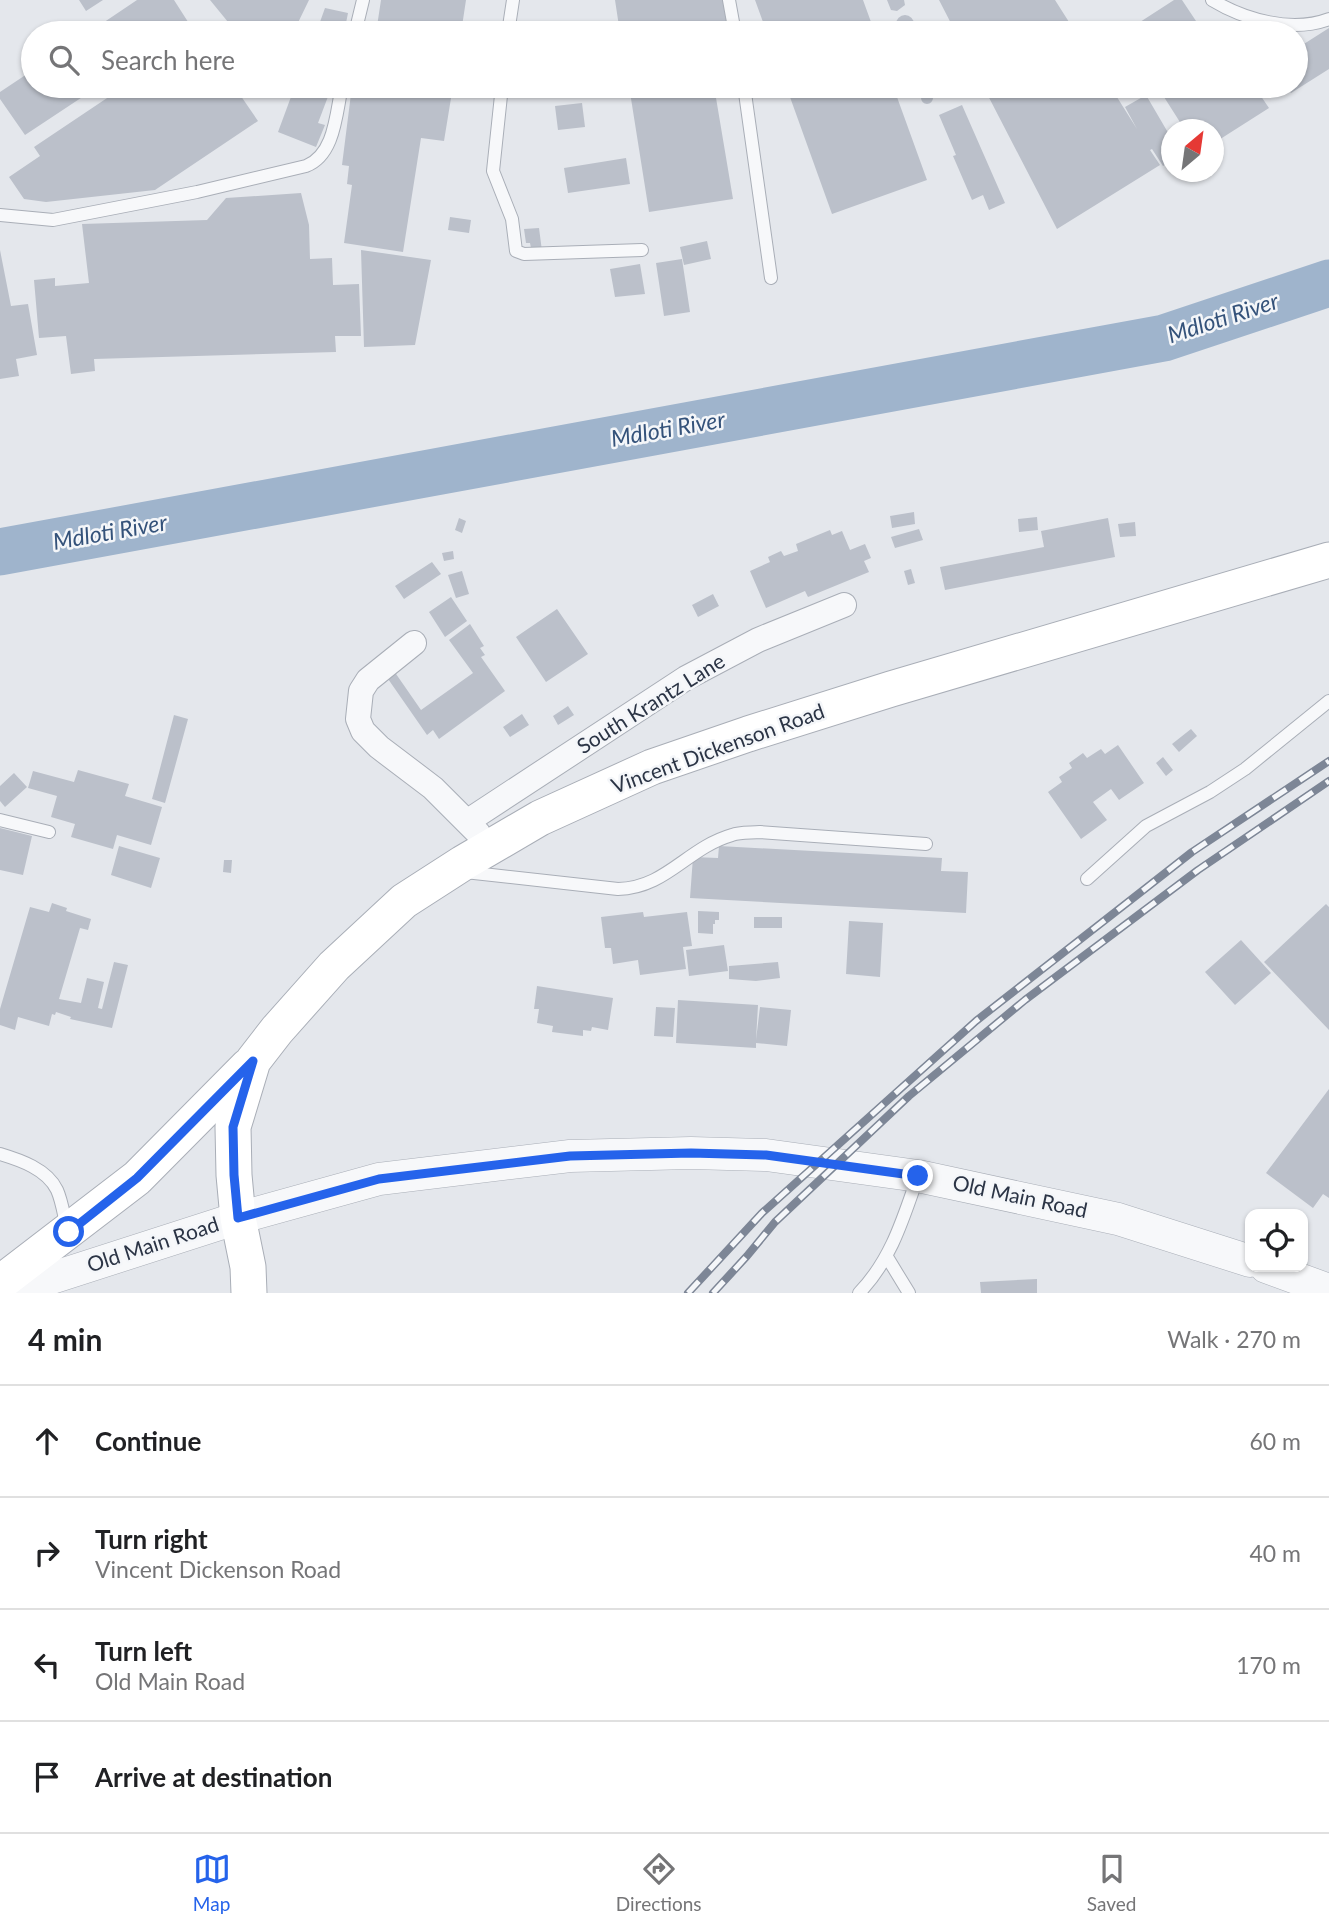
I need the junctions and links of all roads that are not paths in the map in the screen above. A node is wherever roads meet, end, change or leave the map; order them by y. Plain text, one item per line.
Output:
1 (363, 0) edge
2 (513, 0) edge
3 (729, 0) edge
4 (1212, 0) edge
5 (1329, 19) edge
6 (358, 21) edge
7 (510, 21) edge
8 (733, 21) edge
9 (1267, 21) edge
10 (1308, 24) edge
11 (339, 98) edge
12 (501, 98) edge
13 (746, 98) edge
14 (0, 215) edge
15 (642, 250) dead end
16 (771, 278) dead end
17 (1329, 560) edge
18 (844, 605) dead end
19 (414, 643) dead end
20 (1329, 701) edge
21 (0, 820) edge
22 (49, 832) dead end
23 (479, 834) junction
24 (926, 844) dead end
25 (451, 870) junction
26 (1087, 879) dead end
27 (253, 1061) junction
28 (0, 1154) edge
29 (918, 1176) junction
30 (238, 1218) junction
31 (69, 1232) junction
32 (887, 1257) junction
33 (1245, 1259) edge
34 (1280, 1272) edge
35 (0, 1283) edge
36 (1329, 1290) edge
37 (5, 1293) edge
38 (249, 1293) edge
39 (859, 1293) edge
40 (909, 1293) edge

1 - 6 lane
2 - 7 lane
3 - 8 lane
4 - 9 lane
5 - 10 lane
11 - 14 lane
12 - 15 lane
13 - 16 lane
17 - 23 main road, Vincent Dickenson Road
18 - 23 street, South Krantz Lane
19 - 23 street
20 - 26 lane
21 - 22 lane
23 - 25 main road, Vincent Dickenson Road
24 - 25 lane
25 - 27 main road, Vincent Dickenson Road
27 - 30 main road, Vincent Dickenson Road
27 - 31 main road
28 - 31 lane
29 - 30 street, Old Main Road
29 - 32 lane
29 - 33 street, Old Main Road
30 - 37 street, Old Main Road
30 - 38 main road, Vincent Dickenson Road
31 - 35 main road
32 - 39 lane
32 - 40 lane
34 - 36 street

